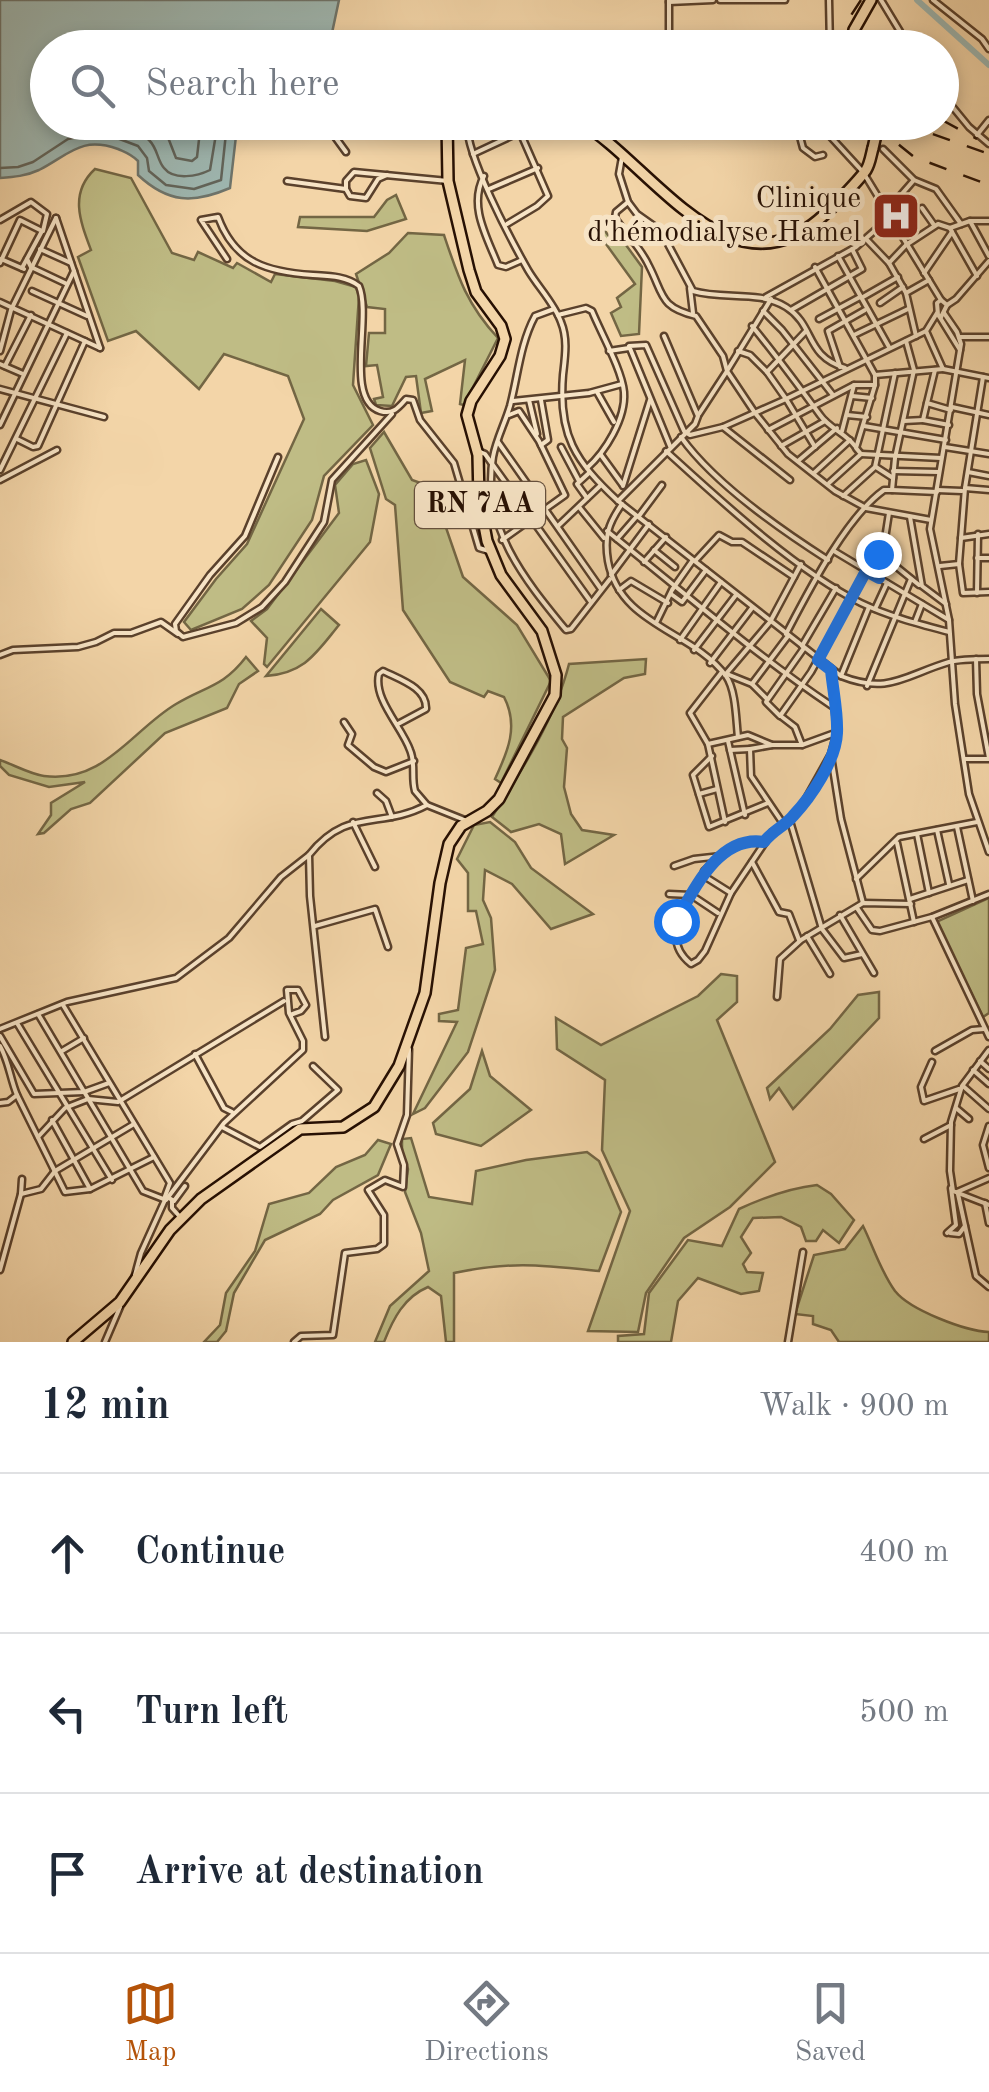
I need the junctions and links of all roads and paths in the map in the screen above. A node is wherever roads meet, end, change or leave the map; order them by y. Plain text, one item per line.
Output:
1 (712, 0) edge
2 (720, 0) edge
3 (785, 0) edge
4 (829, 0) edge
5 (871, 0) edge
6 (881, 0) edge
7 (934, 0) edge
8 (669, 1) edge
9 (763, 1) edge
10 (669, 30) edge
11 (829, 30) edge
12 (854, 30) edge
13 (899, 30) edge
14 (989, 48) edge
15 (959, 115) edge
16 (989, 120) edge
17 (977, 135) junction
18 (337, 140) edge
19 (448, 140) edge
20 (469, 140) edge
21 (503, 140) edge
22 (524, 140) edge
23 (602, 140) edge
24 (801, 140) edge
25 (832, 140) edge
26 (878, 140) edge
27 (989, 144) edge
28 (878, 148) junction
29 (346, 152) dead end
30 (473, 154) junction
31 (823, 155) dead end
32 (622, 157) junction
33 (538, 168) junction
34 (863, 172) junction
35 (387, 175) junction
36 (484, 176) junction
37 (447, 177) junction
38 (914, 180) junction
39 (287, 182) dead end
40 (346, 189) junction
41 (489, 189) junction
42 (628, 202) junction
43 (922, 208) dead end
44 (9, 214) junction
45 (888, 215) junction
46 (48, 217) junction
47 (56, 218) junction
48 (0, 220) edge
49 (20, 220) junction
50 (989, 221) edge
51 (970, 222) junction
52 (962, 224) junction
53 (505, 225) junction
54 (654, 226) junction
55 (934, 226) junction
56 (951, 230) junction
57 (45, 232) junction
58 (866, 240) junction
59 (634, 242) junction
60 (40, 243) junction
61 (906, 245) junction
62 (852, 249) junction
63 (838, 256) junction
64 (27, 258) junction
65 (989, 258) edge
66 (227, 259) dead end
67 (1, 260) edge
68 (523, 260) junction
69 (890, 262) junction
70 (71, 263) junction
71 (815, 267) junction
72 (22, 268) junction
73 (30, 269) junction
74 (74, 271) junction
75 (924, 272) junction
76 (850, 276) junction
77 (977, 276) junction
78 (898, 277) junction
79 (929, 280) junction
80 (68, 284) junction
81 (828, 288) junction
82 (691, 290) junction
83 (904, 290) junction
84 (32, 291) dead end
85 (768, 298) junction
86 (861, 298) junction
87 (939, 301) junction
88 (0, 302) edge
89 (58, 303) junction
90 (880, 303) dead end
91 (12, 306) junction
92 (947, 306) junction
93 (839, 308) junction
94 (910, 308) junction
95 (866, 309) junction
96 (791, 310) junction
97 (763, 311) junction
98 (556, 312) junction
99 (31, 315) junction
100 (694, 315) junction
101 (939, 315) junction
102 (89, 317) junction
103 (819, 319) dead end
104 (846, 320) junction
105 (0, 322) edge
106 (48, 324) junction
107 (875, 324) junction
108 (752, 326) junction
109 (5, 330) junction
110 (806, 330) junction
111 (926, 331) junction
112 (67, 332) junction
113 (664, 336) dead end
114 (854, 336) junction
115 (916, 336) junction
116 (956, 337) junction
117 (989, 337) edge
118 (85, 341) junction
119 (906, 341) junction
120 (792, 346) junction
121 (629, 348) junction
122 (890, 349) junction
123 (0, 351) edge
124 (608, 351) junction
125 (737, 351) junction
126 (723, 356) junction
127 (780, 358) junction
128 (732, 360) junction
129 (867, 360) junction
130 (2, 365) edge
131 (843, 368) junction
132 (943, 368) junction
133 (727, 370) junction
134 (914, 370) junction
135 (935, 370) junction
136 (957, 371) junction
137 (766, 372) junction
138 (894, 373) junction
139 (24, 375) junction
140 (874, 375) junction
141 (986, 377) edge
142 (821, 382) junction
143 (622, 384) junction
144 (854, 384) junction
145 (875, 385) junction
146 (0, 390) edge
147 (804, 391) junction
148 (597, 392) junction
149 (15, 393) junction
150 (832, 395) junction
151 (851, 396) junction
152 (562, 398) junction
153 (872, 398) junction
154 (35, 399) junction
155 (541, 399) junction
156 (786, 399) junction
157 (528, 400) junction
158 (650, 400) junction
159 (511, 402) junction
160 (56, 404) junction
161 (813, 404) junction
162 (927, 404) junction
163 (952, 409) junction
164 (396, 411) junction
165 (979, 413) junction
166 (699, 414) junction
167 (755, 414) junction
168 (795, 414) junction
169 (989, 414) edge
170 (507, 416) junction
171 (847, 416) junction
172 (104, 417) dead end
173 (866, 418) junction
174 (924, 420) junction
175 (825, 421) junction
176 (902, 421) junction
177 (616, 423) junction
178 (0, 425) edge
179 (949, 425) junction
180 (864, 426) junction
181 (723, 427) junction
182 (768, 430) junction
183 (839, 430) junction
184 (882, 430) junction
185 (806, 433) junction
186 (900, 434) junction
187 (683, 435) junction
188 (536, 437) junction
189 (17, 439) junction
190 (850, 440) junction
191 (946, 440) junction
192 (498, 442) junction
193 (540, 444) junction
194 (781, 446) junction
195 (561, 447) dead end
196 (815, 447) junction
197 (856, 448) junction
198 (945, 448) junction
199 (668, 449) junction
200 (57, 450) dead end
201 (476, 451) junction
202 (971, 451) junction
203 (861, 454) junction
204 (989, 454) edge
205 (602, 455) junction
206 (278, 456) dead end
207 (876, 457) junction
208 (895, 458) junction
209 (943, 458) junction
210 (797, 462) junction
211 (492, 464) junction
212 (876, 467) junction
213 (0, 470) edge
214 (587, 471) junction
215 (940, 472) junction
216 (968, 472) junction
217 (814, 473) junction
218 (893, 475) junction
219 (989, 476) edge
220 (0, 480) edge
221 (790, 480) dead end
222 (578, 484) junction
223 (827, 484) junction
224 (601, 485) junction
225 (662, 485) dead end
226 (623, 486) junction
227 (965, 489) junction
228 (892, 490) junction
229 (989, 490) edge
230 (937, 491) junction
231 (627, 492) junction
232 (565, 495) junction
233 (842, 496) junction
234 (588, 498) junction
235 (620, 503) junction
236 (579, 507) junction
237 (866, 508) junction
238 (546, 509) junction
239 (889, 513) junction
240 (638, 516) junction
241 (910, 517) junction
242 (533, 518) junction
243 (931, 520) junction
244 (649, 524) junction
245 (558, 526) junction
246 (607, 531) junction
247 (978, 534) junction
248 (989, 534) edge
249 (666, 537) junction
250 (961, 538) junction
251 (617, 539) junction
252 (502, 540) junction
253 (606, 540) junction
254 (654, 550) junction
255 (490, 551) junction
256 (630, 551) junction
257 (834, 551) junction
258 (870, 552) dead end
259 (884, 553) junction
260 (977, 558) junction
261 (989, 558) edge
262 (580, 560) junction
263 (828, 560) junction
264 (694, 561) junction
265 (644, 562) junction
266 (801, 564) junction
267 (893, 564) dead end
268 (958, 564) junction
269 (675, 566) dead end
270 (938, 566) junction
271 (568, 568) junction
272 (706, 570) junction
273 (866, 571) junction
274 (818, 575) junction
275 (610, 577) junction
276 (794, 577) junction
277 (879, 578) junction
278 (911, 579) junction
279 (721, 582) junction
280 (887, 583) junction
281 (676, 585) junction
282 (836, 588) junction
283 (923, 588) junction
284 (601, 589) junction
285 (619, 590) junction
286 (989, 592) edge
287 (904, 593) junction
288 (976, 593) junction
289 (671, 594) junction
290 (688, 594) junction
291 (736, 595) junction
292 (852, 598) junction
293 (591, 602) junction
294 (668, 602) junction
295 (922, 604) junction
296 (946, 604) junction
297 (704, 607) junction
298 (752, 608) junction
299 (872, 608) junction
300 (895, 616) junction
301 (719, 619) junction
302 (949, 620) junction
303 (770, 622) junction
304 (915, 622) junction
305 (656, 623) junction
306 (735, 632) junction
307 (951, 633) junction
308 (178, 634) junction
309 (787, 635) junction
310 (679, 641) junction
311 (750, 644) junction
312 (803, 647) junction
313 (694, 650) junction
314 (0, 656) edge
315 (769, 659) junction
316 (989, 659) edge
317 (818, 660) junction
318 (976, 660) junction
319 (951, 662) junction
320 (710, 663) junction
321 (831, 670) junction
322 (786, 673) junction
323 (725, 674) junction
324 (842, 676) junction
325 (752, 684) junction
326 (802, 686) junction
327 (866, 686) junction
328 (767, 700) junction
329 (834, 708) junction
330 (780, 716) junction
331 (982, 719) junction
332 (989, 719) edge
333 (344, 722) dead end
334 (398, 724) junction
335 (837, 732) junction
336 (738, 737) junction
337 (728, 740) junction
338 (708, 744) junction
339 (772, 744) junction
340 (802, 745) junction
341 (750, 749) junction
342 (730, 750) junction
343 (831, 754) junction
344 (712, 756) junction
345 (989, 758) edge
346 (964, 759) junction
347 (414, 761) junction
348 (751, 776) junction
349 (737, 780) junction
350 (717, 789) junction
351 (377, 792) dead end
352 (699, 794) junction
353 (768, 803) junction
354 (427, 805) junction
355 (744, 814) junction
356 (392, 817) junction
357 (354, 822) junction
358 (469, 822) junction
359 (725, 822) junction
360 (787, 822) junction
361 (977, 822) junction
362 (956, 827) junction
363 (937, 830) junction
364 (917, 834) junction
365 (897, 841) junction
366 (986, 841) edge
367 (764, 842) junction
368 (989, 852) edge
369 (309, 855) junction
370 (721, 856) junction
371 (752, 862) junction
372 (674, 866) dead end
373 (375, 867) dead end
374 (703, 874) junction
375 (856, 879) junction
376 (968, 880) junction
377 (949, 886) junction
378 (730, 893) junction
379 (929, 893) junction
380 (668, 894) dead end
381 (691, 894) junction
382 (989, 894) edge
383 (972, 901) junction
384 (910, 902) junction
385 (863, 903) junction
386 (856, 907) junction
387 (720, 914) junction
388 (840, 916) junction
389 (932, 917) junction
390 (914, 922) junction
391 (315, 926) junction
392 (822, 929) junction
393 (807, 936) junction
394 (799, 941) junction
395 (388, 947) dead end
396 (862, 954) junction
397 (874, 973) dead end
398 (830, 974) dead end
399 (777, 997) dead end
400 (286, 1002) junction
401 (62, 1004) junction
402 (38, 1014) junction
403 (290, 1015) junction
404 (982, 1020) junction
405 (989, 1022) edge
406 (17, 1024) junction
407 (986, 1030) junction
408 (0, 1033) edge
409 (325, 1037) dead end
410 (84, 1038) junction
411 (989, 1038) edge
412 (409, 1039) junction
413 (0, 1046) edge
414 (989, 1050) edge
415 (935, 1051) dead end
416 (61, 1052) junction
417 (196, 1054) junction
418 (932, 1062) dead end
419 (980, 1062) junction
420 (312, 1066) dead end
421 (989, 1068) edge
422 (973, 1070) junction
423 (109, 1083) junction
424 (989, 1084) edge
425 (962, 1087) junction
426 (84, 1092) junction
427 (60, 1093) junction
428 (17, 1095) junction
429 (88, 1099) junction
430 (120, 1101) junction
431 (0, 1103) edge
432 (68, 1107) junction
433 (956, 1108) junction
434 (989, 1110) edge
435 (233, 1113) junction
436 (969, 1119) dead end
437 (52, 1120) junction
438 (134, 1124) junction
439 (299, 1126) junction
440 (950, 1126) junction
441 (989, 1126) edge
442 (222, 1127) junction
443 (38, 1137) junction
444 (111, 1137) junction
445 (924, 1139) dead end
446 (93, 1148) junction
447 (154, 1157) junction
448 (74, 1159) junction
449 (989, 1168) edge
450 (131, 1170) junction
451 (55, 1171) junction
452 (989, 1178) edge
453 (22, 1179) dead end
454 (112, 1180) junction
455 (185, 1186) dead end
456 (90, 1190) junction
457 (955, 1192) junction
458 (21, 1194) junction
459 (168, 1200) junction
460 (987, 1204) edge
461 (180, 1218) junction
462 (989, 1224) edge
463 (965, 1226) junction
464 (804, 1252) dead end
465 (0, 1270) edge
466 (987, 1274) edge
467 (134, 1280) junction
468 (980, 1281) junction
469 (989, 1287) edge
470 (120, 1302) junction
471 (73, 1342) edge
472 (105, 1342) edge
473 (294, 1342) edge
474 (788, 1342) edge

1 - 8 street
2 - 9 street
3 - 9 street
4 - 11 street
5 - 12 main road
6 - 13 street
7 - 14 street
8 - 10 street
15 - 17 street
16 - 17 street
17 - 27 street
18 - 29 street
19 - 37 main road, RN 7AA
20 - 30 street
21 - 30 street
22 - 33 street
23 - 32 main road
24 - 31 street
25 - 34 street
26 - 28 main road, bridge
28 - 34 main road
28 - 38 street
30 - 36 street
32 - 34 main road
32 - 42 street
33 - 41 street
33 - 53 street
34 - 45 street
35 - 37 street
35 - 40 street
35 - 40 street
36 - 41 street
36 - 68 street
37 - 201 main road, RN 7AA
38 - 45 street
38 - 52 street
39 - 40 street
41 - 53 street
42 - 54 street
42 - 59 street
43 - 55 street
44 - 46 street
44 - 48 street
44 - 49 street
45 - 58 street
45 - 61 street
46 - 47 street
46 - 57 street
47 - 57 street
47 - 70 street
49 - 57 street
49 - 67 street
50 - 51 street
51 - 52 street
51 - 65 street
52 - 56 street
53 - 68 street
54 - 59 street
54 - 82 street
55 - 56 street
55 - 61 street
56 - 75 street
56 - 77 street
57 - 60 street
58 - 62 street
58 - 69 street
59 - 100 street
60 - 64 street
60 - 70 street
60 - 73 street
61 - 69 street
61 - 75 street
62 - 63 street
62 - 76 street
63 - 71 street
63 - 76 street
64 - 72 street
64 - 73 street
65 - 77 street
66 - 164 street
67 - 72 street
68 - 98 street
69 - 78 street
70 - 74 street
71 - 81 street
71 - 85 street
72 - 73 street
73 - 80 street
73 - 91 street
74 - 80 street
74 - 102 street
75 - 79 street
76 - 81 street
76 - 86 street
77 - 92 street
78 - 83 street
78 - 86 street
79 - 83 street
79 - 87 street
80 - 89 street
81 - 93 street
81 - 96 street
82 - 85 street
82 - 100 street
83 - 90 street
83 - 94 street
84 - 89 street
85 - 96 street
85 - 97 street
86 - 93 street
86 - 95 street
87 - 92 street
87 - 101 street
88 - 91 street
89 - 102 street
89 - 106 street
91 - 99 street
91 - 109 street
92 - 101 street
93 - 103 street
93 - 104 street
94 - 107 street
94 - 115 street
95 - 104 street
95 - 107 street
96 - 110 street
97 - 108 street
97 - 120 street
98 - 124 street
98 - 152 street
98 - 159 street
99 - 106 street
99 - 130 street
100 - 126 street
101 - 111 street
101 - 116 street
102 - 118 street
104 - 114 street
104 - 131 street
105 - 109 street
106 - 112 street
106 - 139 street
107 - 114 street
107 - 122 street
108 - 125 street
108 - 127 street
109 - 123 street
110 - 120 street
110 - 131 street
111 - 115 street
111 - 132 street
112 - 118 street
112 - 154 street
113 - 166 street
114 - 129 street
115 - 119 street
116 - 117 street
116 - 136 street
118 - 160 street
119 - 122 street
119 - 134 street
120 - 127 street
120 - 142 street
121 - 124 street
121 - 158 street
121 - 187 street
122 - 129 street
124 - 143 street
125 - 128 street
125 - 137 street
126 - 128 street
126 - 133 street
127 - 137 street
127 - 147 street
128 - 133 street
129 - 131 street
129 - 140 street
130 - 139 street
131 - 142 street
132 - 135 street
132 - 136 street
133 - 166 street
133 - 167 street
134 - 135 street
134 - 138 street
134 - 176 street
135 - 162 street
136 - 141 street
136 - 163 street
137 - 156 street
138 - 140 street
138 - 184 street
139 - 149 street
140 - 145 street
141 - 165 street
142 - 147 street
142 - 150 street
143 - 148 street
143 - 177 street
144 - 145 street
144 - 150 street
144 - 151 street
145 - 153 street
146 - 149 street
147 - 156 street
147 - 161 street
148 - 152 street
148 - 177 street
149 - 154 street
149 - 178 street
150 - 161 street
151 - 153 street
151 - 171 street
152 - 155 street
152 - 214 street
153 - 173 street
154 - 160 street
154 - 189 street
155 - 157 street
155 - 193 street
156 - 167 street
156 - 168 street
157 - 159 street
157 - 188 street
158 - 199 street
158 - 226 street
159 - 170 street
160 - 172 street
160 - 189 street
161 - 168 street
161 - 175 street
162 - 163 street
162 - 174 street
163 - 165 street
163 - 179 street
164 - 255 street
164 - 308 street
165 - 169 street
165 - 202 street
166 - 187 street
167 - 181 street
167 - 182 street
168 - 182 street
168 - 185 street
170 - 188 street
170 - 192 street
171 - 173 street
171 - 183 street
173 - 180 street
174 - 176 street
174 - 179 street
175 - 183 street
175 - 185 street
176 - 186 street
177 - 205 street
179 - 191 street
180 - 184 street
180 - 197 street
181 - 187 street
181 - 221 street
182 - 194 street
183 - 190 street
183 - 196 street
184 - 186 street
184 - 207 street
185 - 194 street
185 - 196 street
186 - 191 street
186 - 208 street
187 - 199 street
187 - 263 street
188 - 193 street
189 - 213 street
190 - 197 street
190 - 217 street
191 - 198 street
192 - 211 street
192 - 238 street
193 - 232 street
194 - 210 street
195 - 222 street
196 - 210 street
197 - 203 street
198 - 202 street
198 - 209 street
199 - 231 street
199 - 266 street
200 - 220 street
201 - 211 street
201 - 255 main road, RN 7AA
202 - 204 street
202 - 216 street
203 - 207 street
203 - 223 street
205 - 214 street
205 - 226 street
206 - 308 street
207 - 208 street
207 - 212 street
208 - 209 street
208 - 218 street
209 - 215 street
210 - 217 street
211 - 242 street
211 - 252 street
212 - 218 street
212 - 233 street
214 - 222 street
214 - 224 street
215 - 218 street
215 - 230 street
216 - 219 street
216 - 227 street
217 - 223 street
218 - 228 street
222 - 232 street
222 - 234 street
223 - 233 street
224 - 234 street
224 - 235 street
225 - 240 street
226 - 231 street
227 - 229 street
227 - 230 street
227 - 250 street
228 - 230 street
228 - 237 street
230 - 243 street
231 - 235 street
232 - 238 street
233 - 237 street
234 - 236 street
235 - 240 street
235 - 246 street
236 - 245 street
236 - 253 street
237 - 239 street
237 - 257 street
238 - 242 street
238 - 245 street
239 - 241 street
239 - 259 street
240 - 244 street
240 - 251 street
241 - 243 street
241 - 283 street
242 - 252 street
242 - 271 street
243 - 270 street
244 - 249 street
244 - 256 street
245 - 262 street
246 - 251 street
246 - 253 street
247 - 248 street
247 - 250 street
247 - 260 street
249 - 254 street
249 - 264 street
250 - 268 street
251 - 256 street
252 - 293 street
253 - 275 street
254 - 265 street
254 - 269 street
255 - 358 main road, RN 7AA
256 - 265 street
256 - 275 street
257 - 263 street
257 - 273 street
258 - 259 street
259 - 277 street
260 - 261 street
260 - 288 street
262 - 271 street
262 - 284 street
263 - 274 street
264 - 272 street
264 - 276 street
264 - 281 street
265 - 281 street
266 - 274 street
266 - 276 street
267 - 278 street
268 - 270 street
268 - 288 street
270 - 296 street
271 - 293 street
272 - 279 street
272 - 290 street
273 - 277 street
273 - 292 street
274 - 282 street
274 - 309 street
275 - 284 street
275 - 285 street
276 - 303 street
277 - 280 street
278 - 283 street
278 - 287 street
279 - 291 street
279 - 297 street
280 - 287 street
280 - 299 street
281 - 289 street
281 - 290 street
282 - 292 street
282 - 312 street
283 - 296 street
284 - 293 street
285 - 294 street
285 - 305 street
286 - 288 street
287 - 295 street
287 - 300 street
289 - 290 street
289 - 294 street
290 - 297 street
291 - 298 street
291 - 301 street
292 - 299 street
292 - 317 street
294 - 305 street
295 - 302 street
295 - 304 street
296 - 302 street
297 - 301 street
297 - 310 street
298 - 303 street
298 - 306 street
299 - 300 street
299 - 324 street
300 - 304 street
300 - 327 street
301 - 306 street
301 - 313 street
302 - 307 street
303 - 309 street
303 - 311 street
304 - 307 street
305 - 310 street
306 - 311 street
306 - 320 street
307 - 319 street
308 - 314 street
309 - 312 street
309 - 315 street
310 - 313 street
311 - 315 street
311 - 323 street
312 - 317 street
312 - 322 street
313 - 320 street
315 - 322 street
315 - 325 street
316 - 318 street
317 - 321 street
317 - 326 street
318 - 319 street
318 - 331 street
319 - 327 street
319 - 346 street
320 - 323 street
321 - 324 street
321 - 329 street
322 - 326 street
322 - 328 street
323 - 325 street
323 - 336 street
323 - 338 street
324 - 327 street
325 - 328 street
326 - 329 street
326 - 330 street
328 - 330 street
329 - 335 street
330 - 340 street
331 - 332 street
331 - 345 street
333 - 347 street
334 - 334 street
334 - 347 street
335 - 340 street
335 - 343 street
336 - 337 street
336 - 339 street
337 - 338 street
337 - 342 street
338 - 344 street
339 - 340 street
339 - 341 street
341 - 342 street
341 - 348 street
342 - 349 street
343 - 360 street
343 - 375 street
344 - 350 street
344 - 352 street
345 - 346 street
346 - 361 street
347 - 354 street
348 - 349 street
348 - 353 street
349 - 355 street
350 - 352 street
350 - 359 street
351 - 356 street
352 - 359 street
353 - 355 street
353 - 360 street
354 - 356 street
354 - 358 street
355 - 359 street
356 - 357 street
357 - 369 street
357 - 373 street
358 - 412 main road, RN 7AA
360 - 367 street
360 - 392 street
361 - 362 street
361 - 366 street
362 - 363 street
362 - 376 street
363 - 364 street
363 - 377 street
364 - 365 street
364 - 379 street
365 - 375 street
365 - 384 street
366 - 368 street
367 - 370 street
367 - 371 street
369 - 391 street
369 - 401 street
370 - 372 street
370 - 374 street
371 - 378 street
371 - 394 street
374 - 378 street
374 - 381 street
375 - 385 street
376 - 377 street
376 - 383 street
377 - 379 street
378 - 387 street
379 - 384 street
380 - 381 street
381 - 387 street
381 - 387 street
382 - 383 street
383 - 389 street
384 - 385 street
384 - 390 street
385 - 386 street
386 - 388 street
386 - 390 street
388 - 392 street
388 - 396 street
389 - 390 street
389 - 404 street
391 - 395 street
391 - 409 street
392 - 393 street
392 - 396 street
393 - 394 street
393 - 398 street
394 - 399 street
396 - 397 street
400 - 403 street
400 - 403 street
400 - 417 street
401 - 402 street
401 - 410 street
402 - 406 street
402 - 416 street
403 - 435 street
404 - 405 street
404 - 407 street
406 - 408 street
406 - 427 street
407 - 411 street
407 - 415 street
408 - 427 street
410 - 416 street
410 - 423 street
412 - 439 main road, RN 7AA
412 - 473 street
413 - 428 street
414 - 419 street
416 - 426 street
417 - 430 street
417 - 435 street
418 - 425 street
419 - 421 street
419 - 422 street
420 - 439 street
422 - 424 street
422 - 425 street
423 - 426 street
423 - 430 street
425 - 433 street
425 - 434 street
426 - 427 street
426 - 429 street
427 - 432 street
428 - 431 street
428 - 443 street
429 - 430 street
429 - 432 street
429 - 444 street
430 - 438 street
432 - 437 street
432 - 446 street
433 - 436 street
433 - 440 street
435 - 442 street
437 - 443 street
437 - 448 street
438 - 444 street
438 - 447 street
439 - 442 street
439 - 461 main road, RN 7AA
440 - 445 street
440 - 457 street
441 - 449 street
442 - 459 street
443 - 451 street
444 - 446 street
444 - 450 street
446 - 448 street
446 - 454 street
447 - 450 street
447 - 459 street
448 - 451 street
448 - 456 street
450 - 454 street
450 - 459 street
451 - 456 street
451 - 458 street
452 - 457 street
453 - 458 street
454 - 456 street
455 - 459 street
457 - 460 street
457 - 463 street
457 - 463 street
458 - 465 street
459 - 461 street
459 - 467 street
460 - 462 street
461 - 467 main road, RN 7AA
463 - 468 street
464 - 474 street
466 - 468 street
467 - 470 main road, RN 7AA
468 - 469 street
470 - 471 main road, RN 7AA
470 - 472 street

